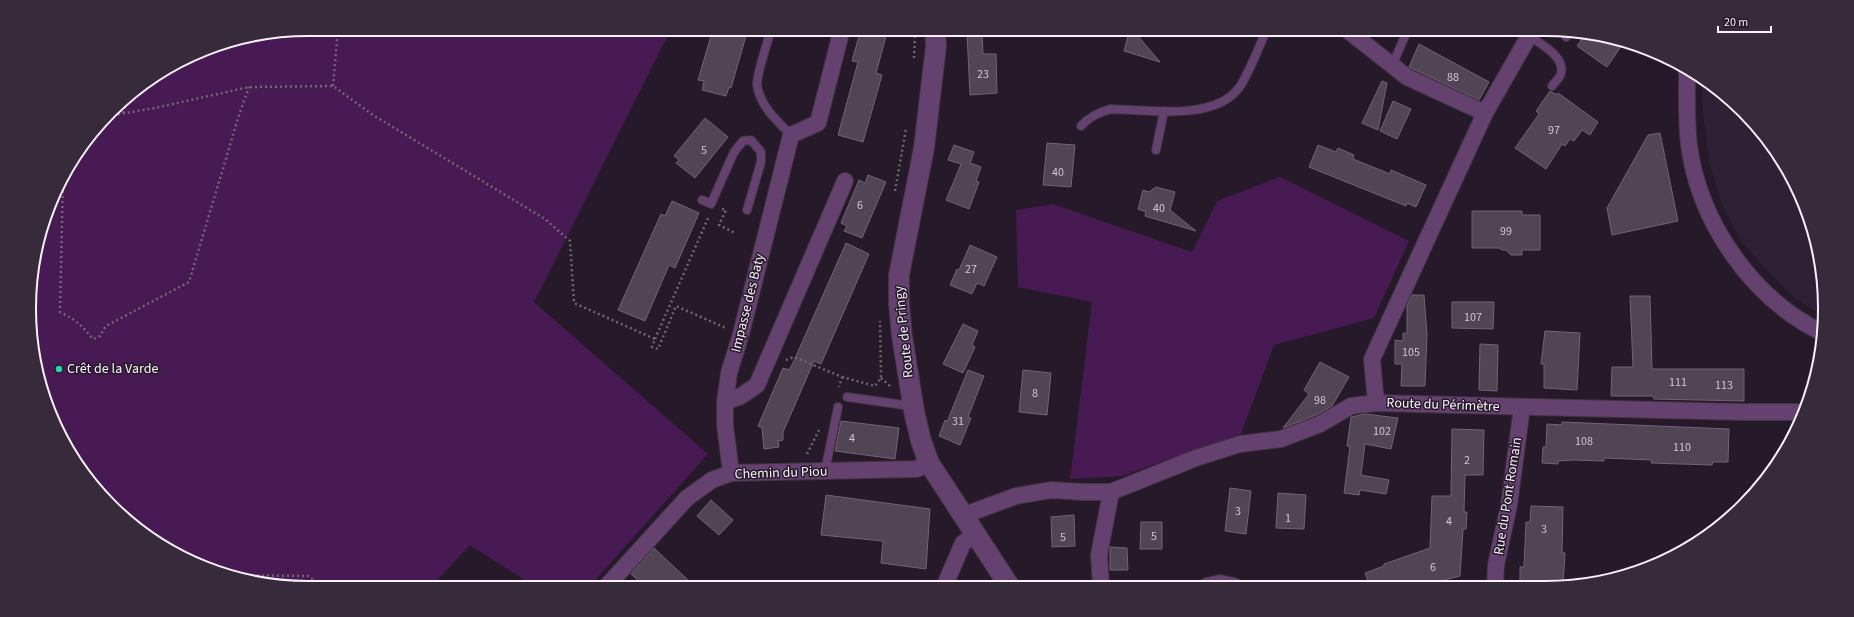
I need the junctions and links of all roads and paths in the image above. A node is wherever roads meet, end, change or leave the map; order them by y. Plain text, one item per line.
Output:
1 (337, 36) edge
2 (770, 36) edge
3 (840, 36) edge
4 (936, 36) edge
5 (1264, 36) edge
6 (1355, 36) edge
7 (1405, 36) edge
8 (1529, 36) edge
9 (1535, 36) edge
10 (1392, 66) junction
11 (1687, 76) edge
12 (333, 86) junction
13 (1552, 86) dead end
14 (249, 87) junction
15 (125, 108) edge
16 (1164, 110) junction
17 (123, 113) junction
18 (1485, 113) junction
19 (118, 114) edge
20 (1081, 126) dead end
21 (791, 135) junction
22 (1156, 150) dead end
23 (845, 181) dead end
24 (63, 191) edge
25 (702, 200) dead end
26 (747, 210) dead end
27 (715, 215) dead end
28 (722, 219) dead end
29 (735, 233) dead end
30 (728, 329) dead end
31 (1817, 330) edge
32 (655, 338) junction
33 (771, 356) junction
34 (836, 375) dead end
35 (881, 378) dead end
36 (904, 395) junction
37 (847, 397) dead end
38 (724, 402) junction
39 (1376, 403) junction
40 (838, 407) dead end
41 (1522, 407) junction
42 (1797, 412) edge
43 (929, 463) junction
44 (825, 471) junction
45 (731, 473) junction
46 (1111, 492) junction
47 (962, 516) junction
48 (975, 535) junction
49 (249, 575) edge
50 (315, 581) edge
51 (611, 581) edge
52 (946, 581) edge
53 (1006, 581) edge
54 (1101, 581) edge
55 (1495, 581) edge

1 - 12 path
2 - 21 lane
3 - 21 street
4 - 36 street, Route de Pringy
5 - 16 lane
6 - 10 street
7 - 10 lane
8 - 18 street, Route du Périmètre
9 - 13 lane
10 - 18 street
11 - 31 street
12 - 14 path
12 - 32 path
14 - 17 path
14 - 24 path
15 - 17 path
16 - 20 lane
16 - 22 lane
17 - 19 path
18 - 39 street, Route du Périmètre
21 - 38 street, Impasse des Baty
23 - 33 street
25 - 26 lane
27 - 32 path
28 - 29 path
30 - 32 path
33 - 34 path
33 - 38 street
35 - 36 path
36 - 37 lane
36 - 43 street, Route de Pringy
38 - 45 street, Impasse des Baty
39 - 41 street, Route du Périmètre
39 - 46 street
40 - 44 lane
41 - 42 street, Route du Périmètre
41 - 55 street, Rue du Pont Romain
43 - 44 street, Chemin du Piou
43 - 47 street, Route de Pringy
44 - 45 street, Chemin du Piou
45 - 51 street, Chemin du Piou
46 - 47 street
46 - 54 street
47 - 48 street, Route de Pringy
48 - 52 street
48 - 53 street, Route de Pringy
49 - 50 path

